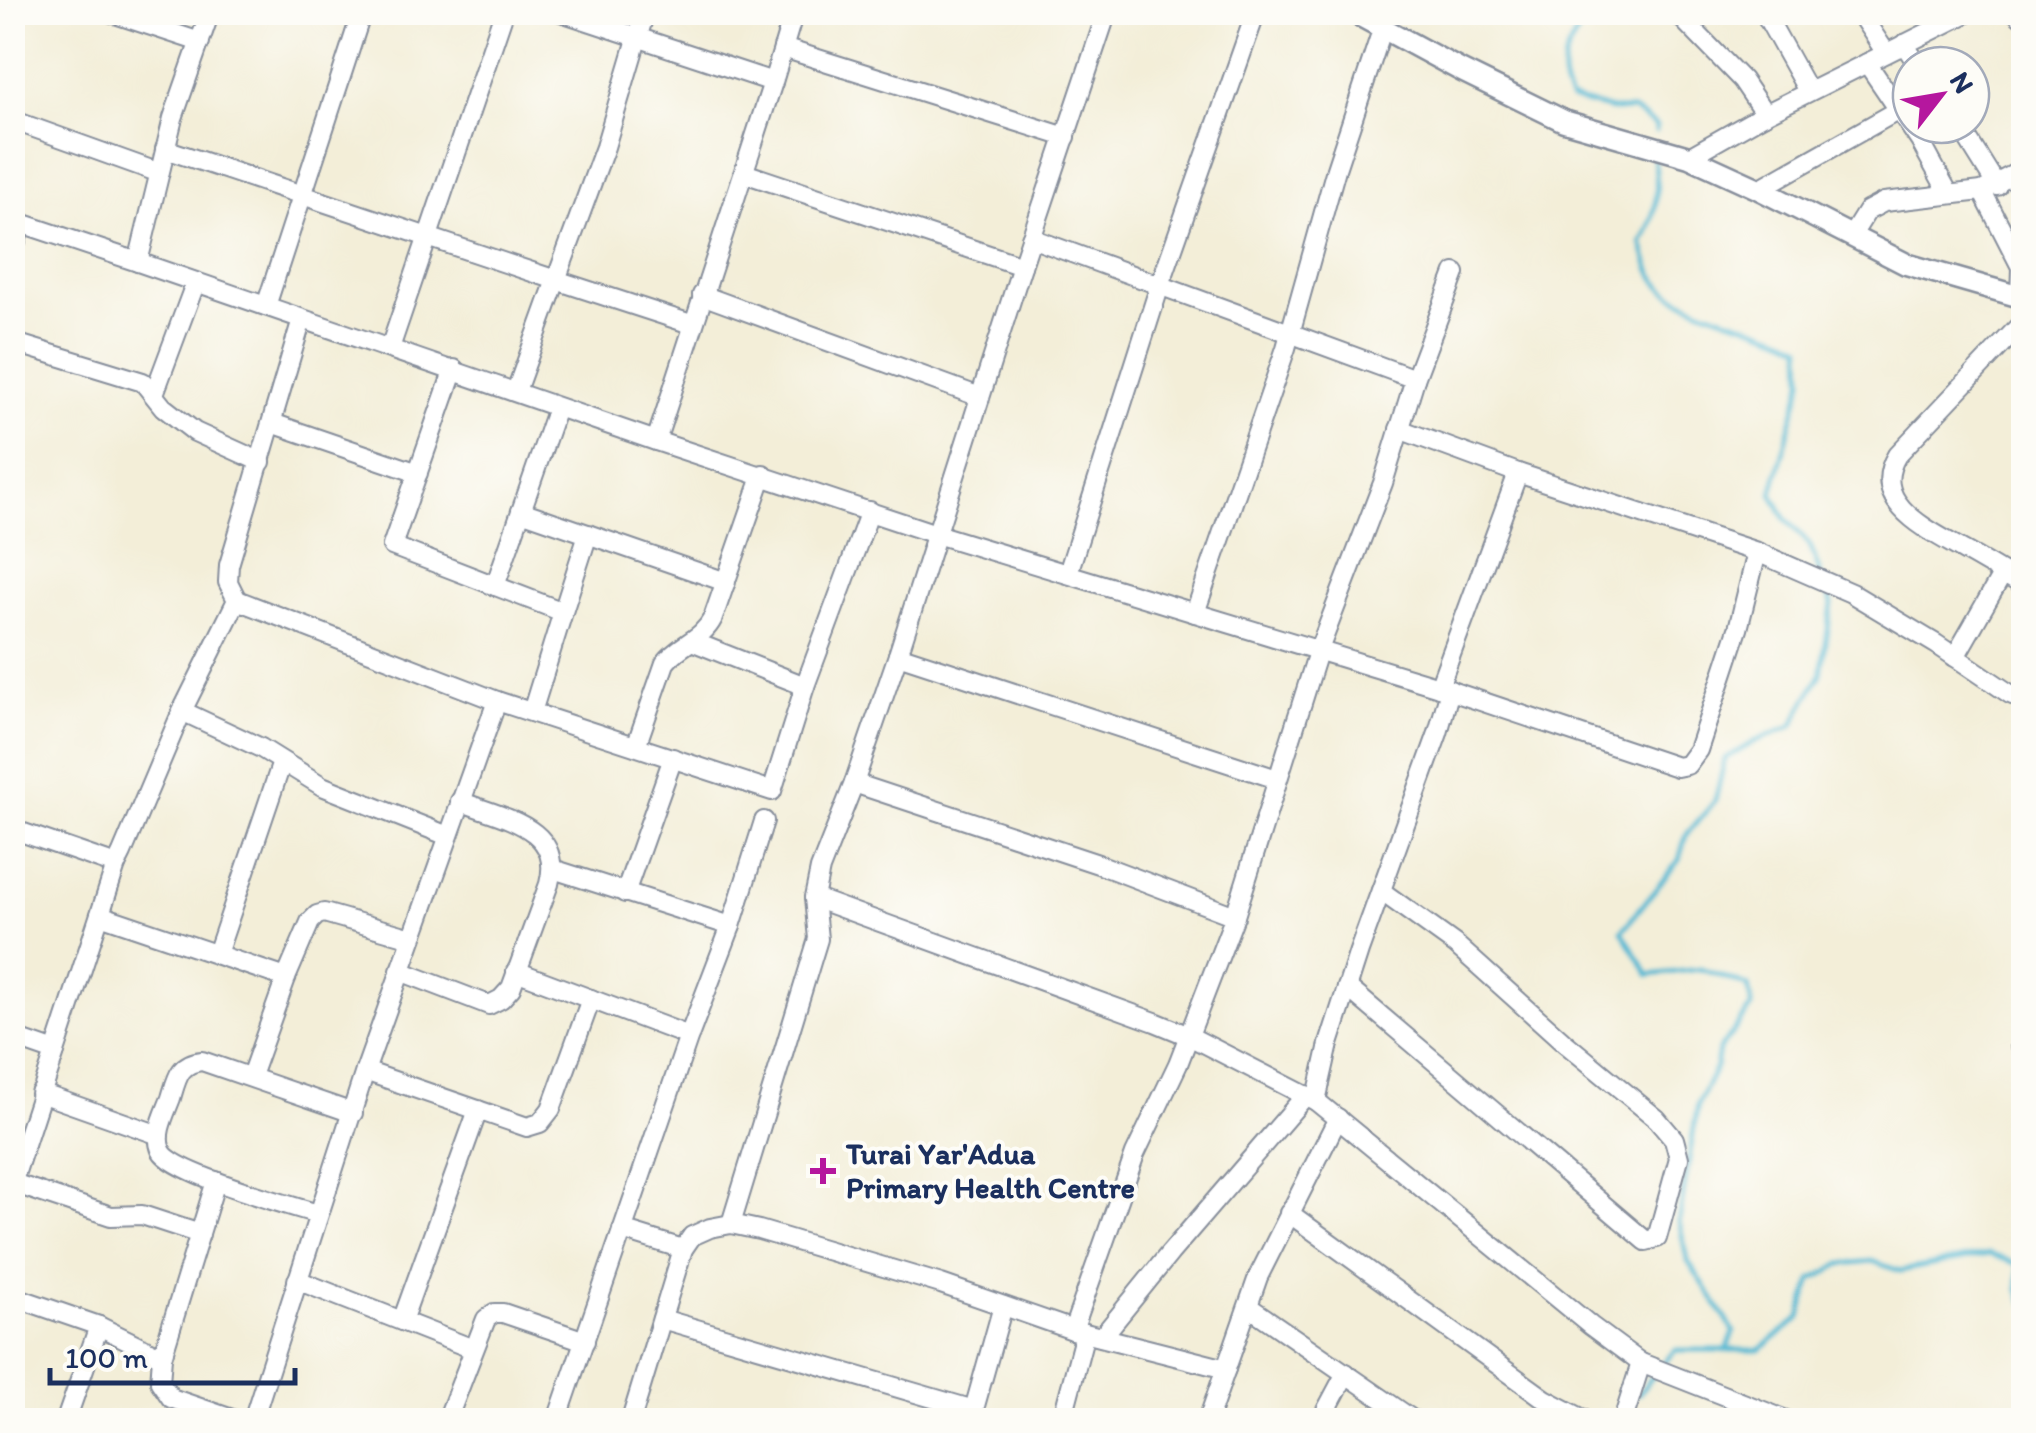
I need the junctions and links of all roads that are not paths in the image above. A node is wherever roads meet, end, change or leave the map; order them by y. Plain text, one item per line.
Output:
1 (108, 12) edge
2 (210, 12) edge
3 (362, 12) edge
4 (504, 12) edge
5 (561, 12) edge
6 (645, 12) edge
7 (794, 12) edge
8 (1108, 12) edge
9 (1256, 12) edge
10 (1676, 12) edge
11 (1764, 12) edge
12 (1859, 12) edge
13 (2015, 12) edge
14 (1960, 14) edge
15 (1371, 18) edge
16 (2024, 20) edge
17 (636, 39) junction
18 (200, 42) junction
19 (1904, 44) joint
20 (783, 48) junction
21 (1886, 53) junction
22 (1866, 62) junction
23 (773, 82) junction
24 (1808, 92) junction
25 (1891, 97) edge
26 (1764, 114) junction
27 (1891, 115) edge
28 (12, 120) edge
29 (1066, 137) junction
30 (1920, 145) edge
31 (1968, 145) edge
32 (165, 149) junction
33 (1689, 157) junction
34 (2024, 169) edge
35 (158, 172) junction
36 (744, 173) junction
37 (1759, 188) junction
38 (1989, 188) junction
39 (1949, 194) junction
40 (303, 195) junction
41 (17, 221) edge
42 (1852, 235) junction
43 (427, 238) junction
44 (1031, 238) junction
45 (12, 253) edge
46 (138, 262) junction
47 (1022, 266) junction
48 (1455, 273) dead end
49 (556, 280) junction
50 (195, 284) junction
51 (1160, 285) junction
52 (702, 295) junction
53 (2022, 297) edge
54 (266, 306) junction
55 (302, 319) junction
56 (2024, 321) edge
57 (692, 324) junction
58 (1291, 331) junction
59 (12, 342) edge
60 (390, 348) junction
61 (454, 369) junction
62 (1415, 379) junction
63 (516, 391) junction
64 (154, 394) junction
65 (980, 396) junction
66 (557, 408) junction
67 (272, 423) junction
68 (1399, 429) junction
69 (656, 440) junction
70 (261, 462) junction
71 (418, 473) junction
72 (1518, 473) junction
73 (763, 474) junction
74 (521, 511) junction
75 (870, 511) junction
76 (588, 534) junction
77 (936, 534) junction
78 (1757, 552) junction
79 (2003, 573) junction
80 (1068, 574) junction
81 (726, 582) junction
82 (494, 586) junction
83 (2024, 586) edge
84 (237, 600) junction
85 (563, 612) junction
86 (1195, 613) junction
87 (694, 642) junction
88 (1318, 652) junction
89 (898, 656) junction
90 (1955, 657) junction
91 (805, 686) junction
92 (1444, 688) junction
93 (2024, 700) edge
94 (497, 701) junction
95 (182, 711) junction
96 (532, 712) junction
97 (636, 746) junction
98 (674, 758) junction
99 (282, 762) junction
100 (1277, 778) junction
101 (854, 783) junction
102 (460, 801) junction
103 (764, 821) dead end
104 (16, 830) edge
105 (448, 836) junction
106 (12, 849) edge
107 (116, 864) junction
108 (553, 870) junction
109 (1382, 891) junction
110 (626, 893) junction
111 (814, 898) junction
112 (100, 915) junction
113 (1235, 916) junction
114 (731, 926) junction
115 (412, 938) junction
116 (217, 954) junction
117 (400, 971) junction
118 (516, 971) junction
119 (286, 978) junction
120 (1348, 988) junction
121 (591, 999) junction
122 (689, 1036) junction
123 (1189, 1036) junction
124 (12, 1037) edge
125 (55, 1052) junction
126 (365, 1071) junction
127 (251, 1076) junction
128 (40, 1094) junction
129 (1311, 1098) junction
130 (478, 1110) junction
131 (354, 1113) junction
132 (1338, 1118) junction
133 (158, 1135) junction
134 (18, 1146) edge
135 (216, 1181) junction
136 (13, 1183) edge
137 (1290, 1213) junction
138 (318, 1214) junction
139 (731, 1224) junction
140 (622, 1230) junction
141 (200, 1234) junction
142 (683, 1249) junction
143 (296, 1280) junction
144 (12, 1296) edge
145 (1003, 1306) junction
146 (1249, 1307) junction
147 (662, 1320) junction
148 (402, 1321) junction
149 (99, 1326) junction
150 (1087, 1334) junction
151 (584, 1341) junction
152 (473, 1349) junction
153 (162, 1357) junction
154 (1647, 1366) junction
155 (1226, 1369) junction
156 (1346, 1373) junction
157 (973, 1415) edge
158 (66, 1420) edge
159 (235, 1420) edge
160 (253, 1420) edge
161 (447, 1420) edge
162 (557, 1420) edge
163 (631, 1420) edge
164 (1062, 1420) edge
165 (1208, 1420) edge
166 (1321, 1420) edge
167 (1413, 1420) edge
168 (1585, 1420) edge
169 (1623, 1420) edge
170 (1786, 1420) edge

1 - 18 street
2 - 18 street
3 - 40 street
4 - 43 street
5 - 17 street
6 - 17 street
7 - 20 street
8 - 29 street
9 - 51 street
10 - 26 street
11 - 24 street
12 - 21 street
13 - 16 street
14 - 19 street
15 - 33 street
15 - 58 street
17 - 23 street
17 - 49 street
18 - 32 street
19 - 21 street
20 - 23 street
20 - 29 street
21 - 22 street
22 - 24 street
22 - 25 street
23 - 36 street
24 - 26 street
26 - 33 street
27 - 37 street
28 - 35 street
29 - 44 street
30 - 39 street
31 - 38 street
32 - 35 street
32 - 40 street
33 - 37 street
34 - 38 street
35 - 46 street
36 - 47 street
36 - 52 street
37 - 42 street
38 - 39 street
38 - 53 street
39 - 42 street
40 - 43 street
40 - 54 street
41 - 45 street
41 - 46 street
42 - 53 street
43 - 49 street
43 - 60 street
44 - 47 street
44 - 51 street
46 - 50 street
47 - 65 street
48 - 62 street
49 - 57 street
49 - 63 street
50 - 54 street
50 - 64 street
51 - 58 street
51 - 80 street
52 - 57 street
52 - 65 street
54 - 55 street
55 - 60 street
55 - 67 street
56 - 79 street
57 - 69 street
58 - 62 street
58 - 86 street
59 - 64 street
60 - 61 street
61 - 63 street
61 - 71 street
62 - 68 street
63 - 66 street
64 - 70 street
65 - 77 street
66 - 69 street
66 - 74 street
67 - 70 street
67 - 71 street
68 - 72 street
68 - 88 street
69 - 73 street
70 - 84 street
71 - 82 street
72 - 78 street
72 - 92 street
73 - 75 street
73 - 81 street
74 - 76 street
74 - 82 street
75 - 77 street
75 - 91 street
76 - 81 street
76 - 85 street
77 - 80 street
77 - 89 street
78 - 90 street
78 - 92 street
79 - 83 street
79 - 90 street
80 - 86 street
81 - 87 street
82 - 85 street
84 - 94 street
84 - 95 street
85 - 96 street
86 - 88 street
87 - 91 street
87 - 97 street
88 - 92 street
88 - 100 street
89 - 100 street
89 - 101 street
90 - 93 street
91 - 98 street
92 - 109 street
94 - 96 street
94 - 102 street
95 - 99 street
95 - 107 street
96 - 97 street
97 - 98 street
98 - 110 street
99 - 105 street
99 - 116 street
100 - 113 street
101 - 111 street
101 - 113 street
102 - 105 street
102 - 108 street
103 - 114 street
104 - 106 street
104 - 107 street
105 - 115 street
107 - 112 street
108 - 110 street
108 - 118 street
109 - 120 street
109 - 120 street
110 - 114 street
111 - 123 street
111 - 139 street
112 - 116 street
112 - 125 street
113 - 123 street
114 - 122 street
115 - 117 street
115 - 119 street
116 - 119 street
117 - 118 street
117 - 126 street
118 - 121 street
119 - 127 street
120 - 129 street
121 - 122 street
121 - 130 street
122 - 140 street
123 - 129 street
123 - 150 street
124 - 125 street
125 - 128 street
126 - 130 street
126 - 131 street
127 - 131 street
127 - 133 street
128 - 133 street
128 - 134 street
129 - 132 street
129 - 150 street
130 - 148 street
131 - 138 street
132 - 137 street
132 - 154 street
133 - 135 street
134 - 136 street
135 - 138 street
135 - 141 street
136 - 141 street
137 - 146 street
137 - 168 street
138 - 143 street
139 - 142 street
139 - 145 street
140 - 142 street
140 - 151 street
141 - 153 street
142 - 147 street
143 - 148 street
143 - 160 street
144 - 149 street
145 - 150 street
145 - 157 street
146 - 155 street
146 - 156 street
147 - 157 street
147 - 163 street
148 - 152 street
149 - 153 street
149 - 158 street
150 - 155 street
150 - 164 street
151 - 152 street
151 - 162 street
152 - 161 street
153 - 159 street
154 - 169 street
154 - 170 street
155 - 165 street
156 - 166 street
156 - 167 street

